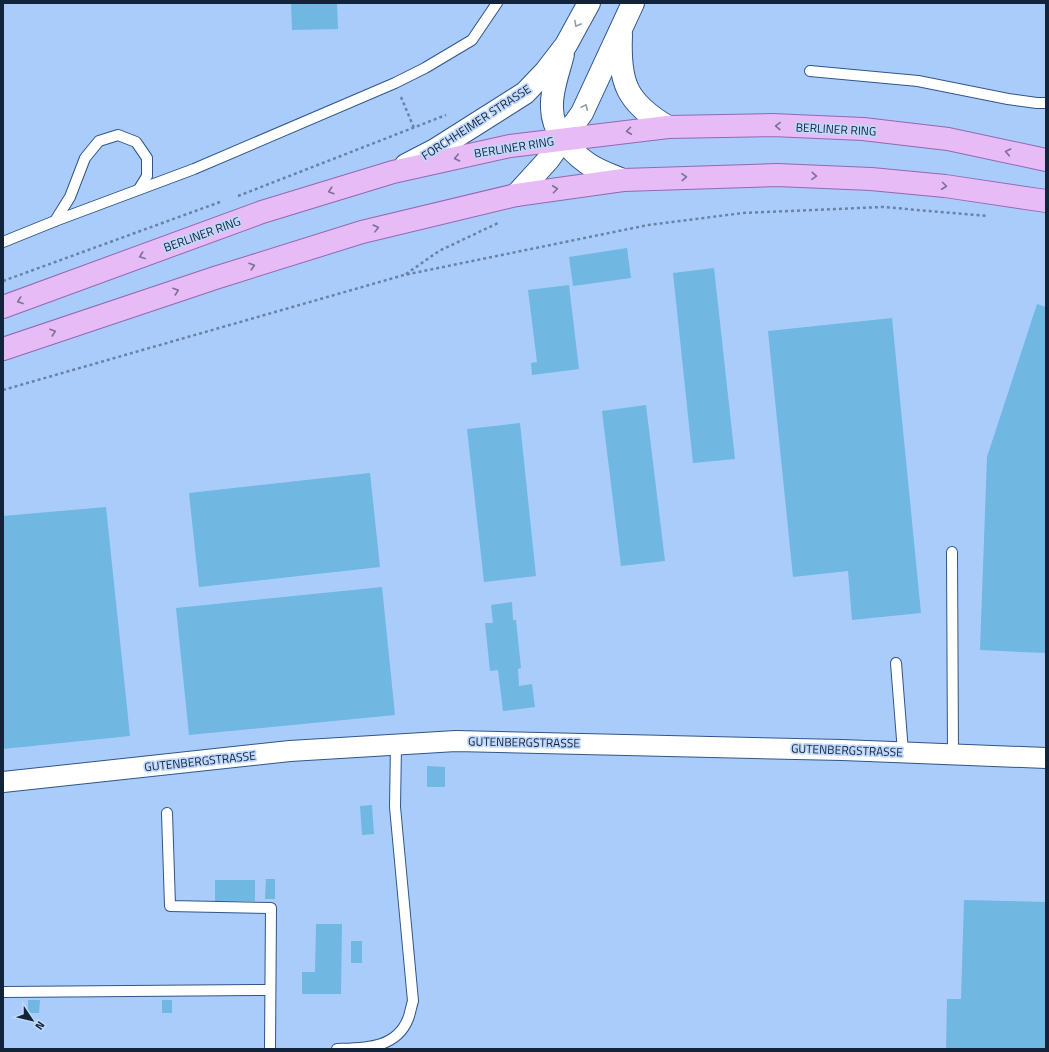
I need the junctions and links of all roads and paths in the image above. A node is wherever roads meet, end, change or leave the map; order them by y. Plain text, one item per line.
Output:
1 (497, 3) edge
2 (589, 3) edge
3 (633, 3) edge
4 (621, 27) junction
5 (566, 45) junction
6 (810, 71) dead end
7 (395, 83) junction
8 (1046, 103) edge
9 (448, 115) dead end
10 (668, 126) junction
11 (414, 128) junction
12 (564, 139) junction
13 (1046, 160) edge
14 (393, 172) junction
15 (623, 180) junction
16 (139, 189) junction
17 (516, 194) junction
18 (237, 196) dead end
19 (222, 201) dead end
20 (1046, 201) edge
21 (992, 216) dead end
22 (56, 220) junction
23 (3, 242) edge
24 (3, 281) edge
25 (3, 307) edge
26 (3, 349) edge
27 (3, 390) edge
28 (952, 552) dead end
29 (896, 663) dead end
30 (396, 744) junction
31 (903, 752) junction
32 (953, 754) junction
33 (1046, 758) edge
34 (3, 782) edge
35 (167, 813) dead end
36 (270, 990) junction
37 (3, 992) edge
38 (270, 1049) edge
39 (337, 1049) edge

1 - 7 lane
2 -> 5 street, FORCHHEIMER STRASSE
3 - 4 street
4 - 10 street
12 -> 4 street
5 - 12 street
5 - 14 street, FORCHHEIMER STRASSE
6 - 8 lane
7 - 11 path
7 - 16 lane
9 - 11 path
10 -> 12 main road, BERLINER RING
13 -> 10 main road, BERLINER RING
11 - 18 path
12 -> 14 main road, BERLINER RING
12 - 15 street
12 - 17 street
14 -> 25 main road, BERLINER RING
17 -> 15 main road
15 -> 20 main road
16 - 22 lane
16 - 22 lane
26 -> 17 main road
19 - 24 path
21 - 27 path
22 - 23 lane
28 - 32 lane
29 - 31 lane
30 - 31 street, GUTENBERGSTRASSE
30 - 34 street, GUTENBERGSTRASSE
30 - 39 lane
31 - 32 street, GUTENBERGSTRASSE
32 - 33 street, GUTENBERGSTRASSE
35 - 36 lane
36 - 37 lane
36 - 38 lane

